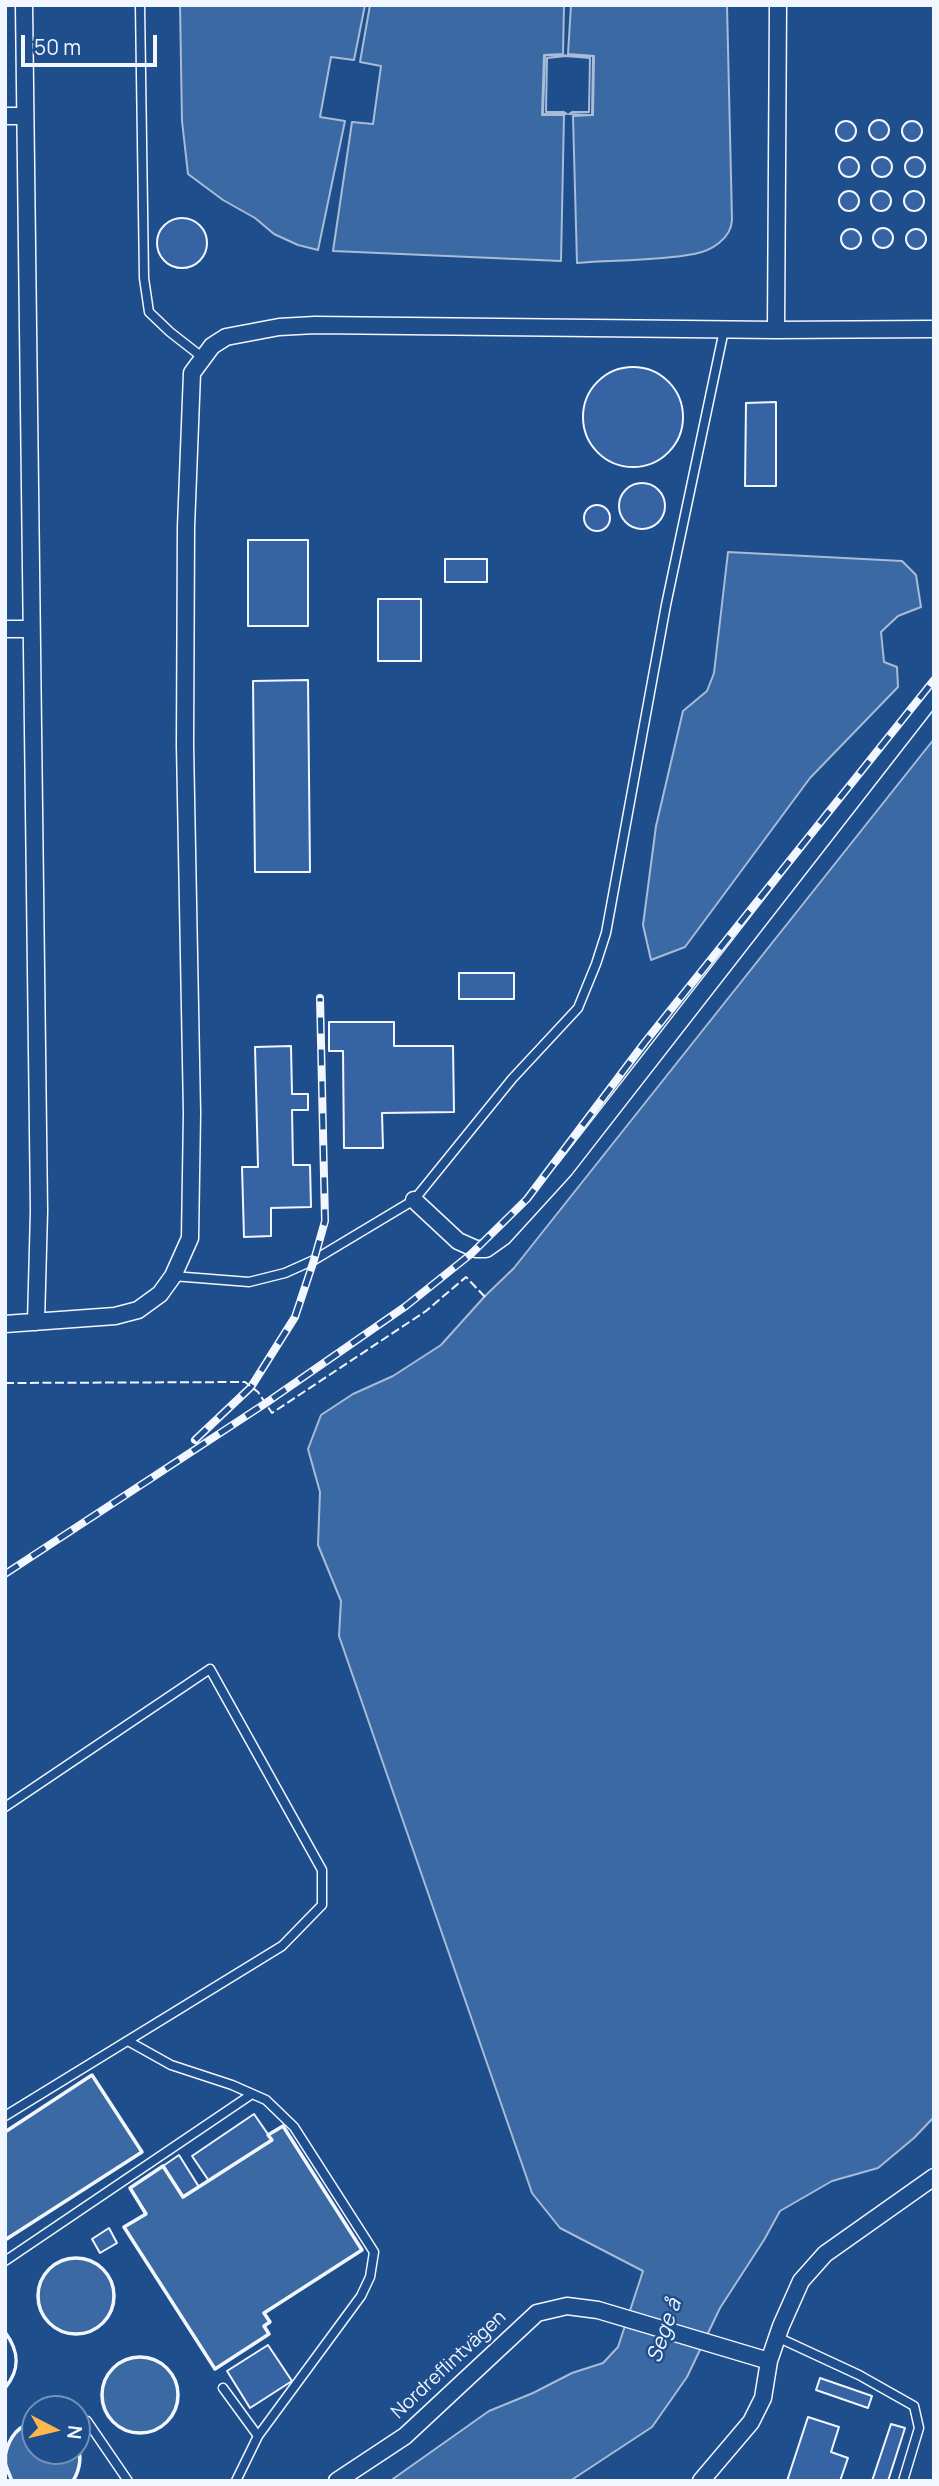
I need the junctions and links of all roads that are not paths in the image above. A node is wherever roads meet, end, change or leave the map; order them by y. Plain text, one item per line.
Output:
1 (23, 5) edge
2 (140, 5) edge
3 (778, 5) edge
4 (5, 116) edge
5 (24, 116) junction
6 (934, 329) edge
7 (723, 330) junction
8 (776, 330) junction
9 (202, 357) junction
10 (5, 629) edge
11 (31, 629) junction
12 (934, 695) edge
13 (414, 1200) junction
14 (173, 1276) junction
15 (36, 1322) junction
16 (5, 1324) edge
17 (5, 1807) edge
18 (128, 2041) junction
19 (252, 2094) junction
20 (5, 2116) edge
21 (934, 2177) edge
22 (5, 2261) edge
23 (777, 2337) junction
24 (769, 2361) junction
25 (223, 2388) dead end
26 (91, 2426) edge
27 (258, 2436) junction
28 (128, 2481) edge
29 (236, 2481) edge
30 (337, 2481) edge
31 (701, 2481) edge
32 (903, 2481) edge

1 - 5 street
2 - 9 lane
3 - 8 street
4 - 5 street
5 - 11 street
6 - 8 street
7 - 8 street
7 - 9 street
7 - 13 lane
9 - 14 street
10 - 11 street
11 - 15 street
12 - 13 street
13 - 14 lane
14 - 15 street
15 - 16 street
17 - 18 lane
18 - 19 lane
18 - 20 lane
19 - 22 lane
19 - 27 lane
21 - 23 street
23 - 24 street
23 - 32 lane
24 - 30 street, Nordreflintvägen
24 - 31 street
25 - 27 lane
26 - 28 lane
27 - 29 lane

